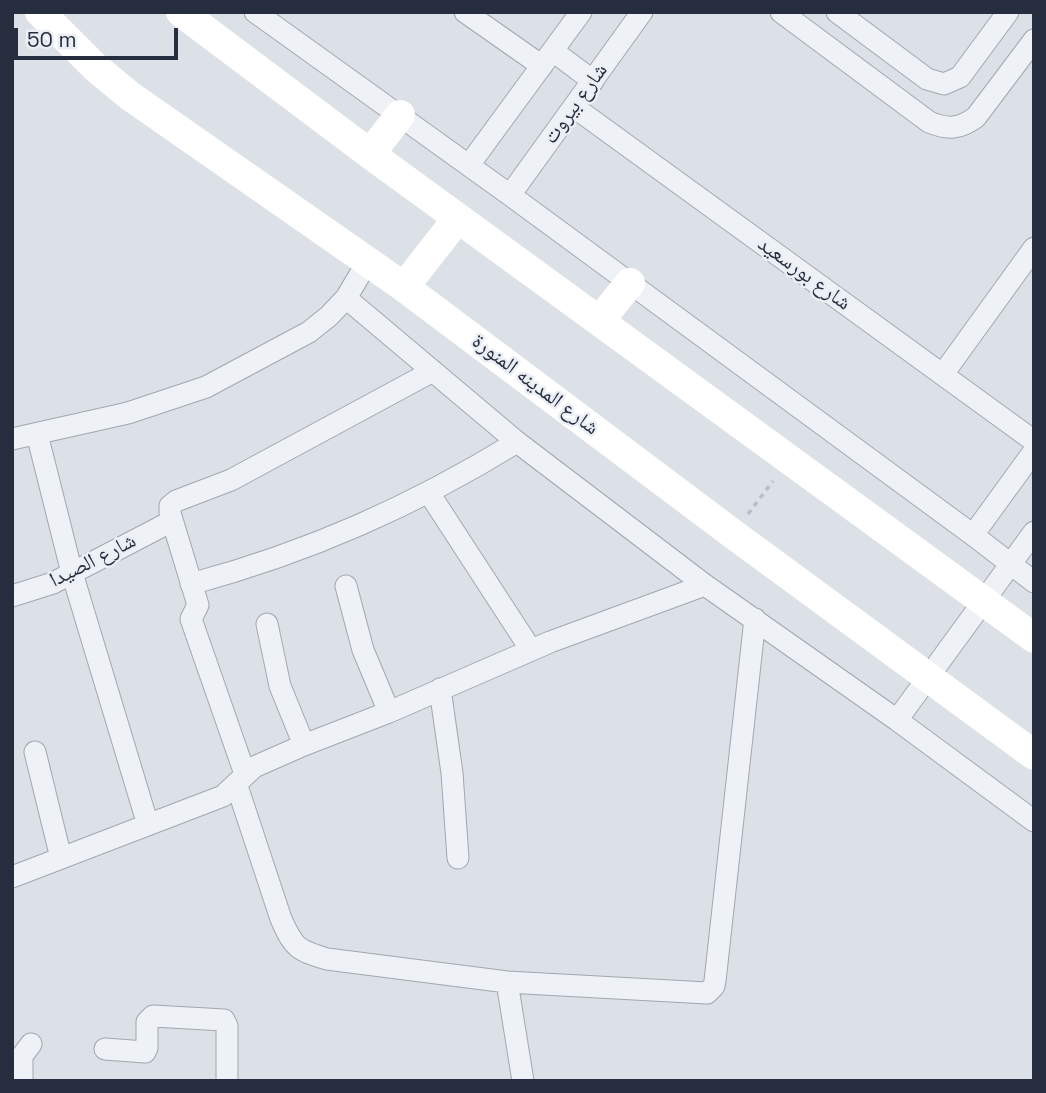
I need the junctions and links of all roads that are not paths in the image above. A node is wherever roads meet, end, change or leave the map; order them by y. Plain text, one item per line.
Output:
1 (40, 12) edge
2 (181, 12) edge
3 (255, 12) edge
4 (465, 12) edge
5 (581, 12) edge
6 (642, 12) edge
7 (782, 12) edge
8 (837, 12) edge
9 (1008, 12) edge
10 (1034, 40) edge
11 (547, 59) junction
12 (593, 81) junction
13 (575, 107) junction
14 (400, 115) junction
15 (370, 154) junction
16 (470, 165) junction
17 (510, 195) junction
18 (458, 218) junction
19 (1034, 248) edge
20 (368, 261) junction
21 (630, 283) junction
22 (404, 287) junction
23 (346, 298) junction
24 (599, 321) junction
25 (433, 371) junction
26 (943, 374) junction
27 (37, 434) junction
28 (12, 439) edge
29 (1034, 441) edge
30 (517, 442) junction
31 (1034, 451) edge
32 (429, 493) junction
33 (172, 522) junction
34 (1034, 532) edge
35 (974, 535) junction
36 (1011, 564) junction
37 (72, 573) junction
38 (1034, 582) edge
39 (191, 584) junction
40 (705, 585) junction
41 (346, 586) dead end
42 (12, 596) edge
43 (983, 602) junction
44 (755, 618) junction
45 (267, 624) dead end
46 (1034, 638) edge
47 (531, 650) junction
48 (928, 677) junction
49 (440, 689) junction
50 (389, 712) junction
51 (897, 720) junction
52 (304, 745) junction
53 (35, 752) dead end
54 (1034, 755) edge
55 (241, 780) junction
56 (1034, 821) edge
57 (148, 825) junction
58 (61, 858) junction
59 (457, 858) dead end
60 (12, 877) edge
61 (507, 982) junction
62 (31, 1044) dead end
63 (105, 1049) dead end
64 (22, 1081) edge
65 (227, 1081) edge
66 (523, 1081) edge

1 - 20 main road, شارع المدينه المنورة
2 - 15 main road
3 - 14 street
4 - 11 street
5 - 11 street
6 - 12 street, شارع بيروت
7 - 10 street
8 - 9 street
11 - 12 street
11 - 16 street
12 - 13 street, شارع بيروت
13 - 17 street, شارع بيروت
13 - 26 street, شارع بورسعيد
14 - 15 main road
14 - 16 street
15 - 18 main road
16 - 17 street
17 - 21 street
18 - 22 main road
18 - 24 main road
19 - 26 street
20 - 22 main road, شارع المدينه المنورة
20 - 23 street
21 - 24 main road
21 - 35 street
22 - 48 main road, شارع المدينه المنورة
23 - 25 street
23 - 27 street
24 - 43 main road
25 - 30 street
25 - 33 street
26 - 29 street, شارع بورسعيد
27 - 28 street
27 - 37 street
30 - 32 street
30 - 40 street
31 - 35 street
32 - 39 street
32 - 47 street
33 - 37 street, شارع الصيدا
33 - 39 street
34 - 36 street
35 - 36 street
36 - 38 street
36 - 43 street
37 - 42 street, شارع الصيدا
37 - 57 street
39 - 55 street
40 - 44 street
40 - 47 street
41 - 50 street
43 - 46 main road
43 - 48 street
44 - 51 street
44 - 61 street
45 - 52 street
47 - 49 street
48 - 51 street
48 - 54 main road, شارع المدينه المنورة
49 - 50 street
49 - 59 street
50 - 52 street
51 - 56 street
52 - 55 street
53 - 58 street
55 - 57 street
55 - 61 street
57 - 58 street
58 - 60 street
61 - 66 street
62 - 64 street
63 - 65 street

